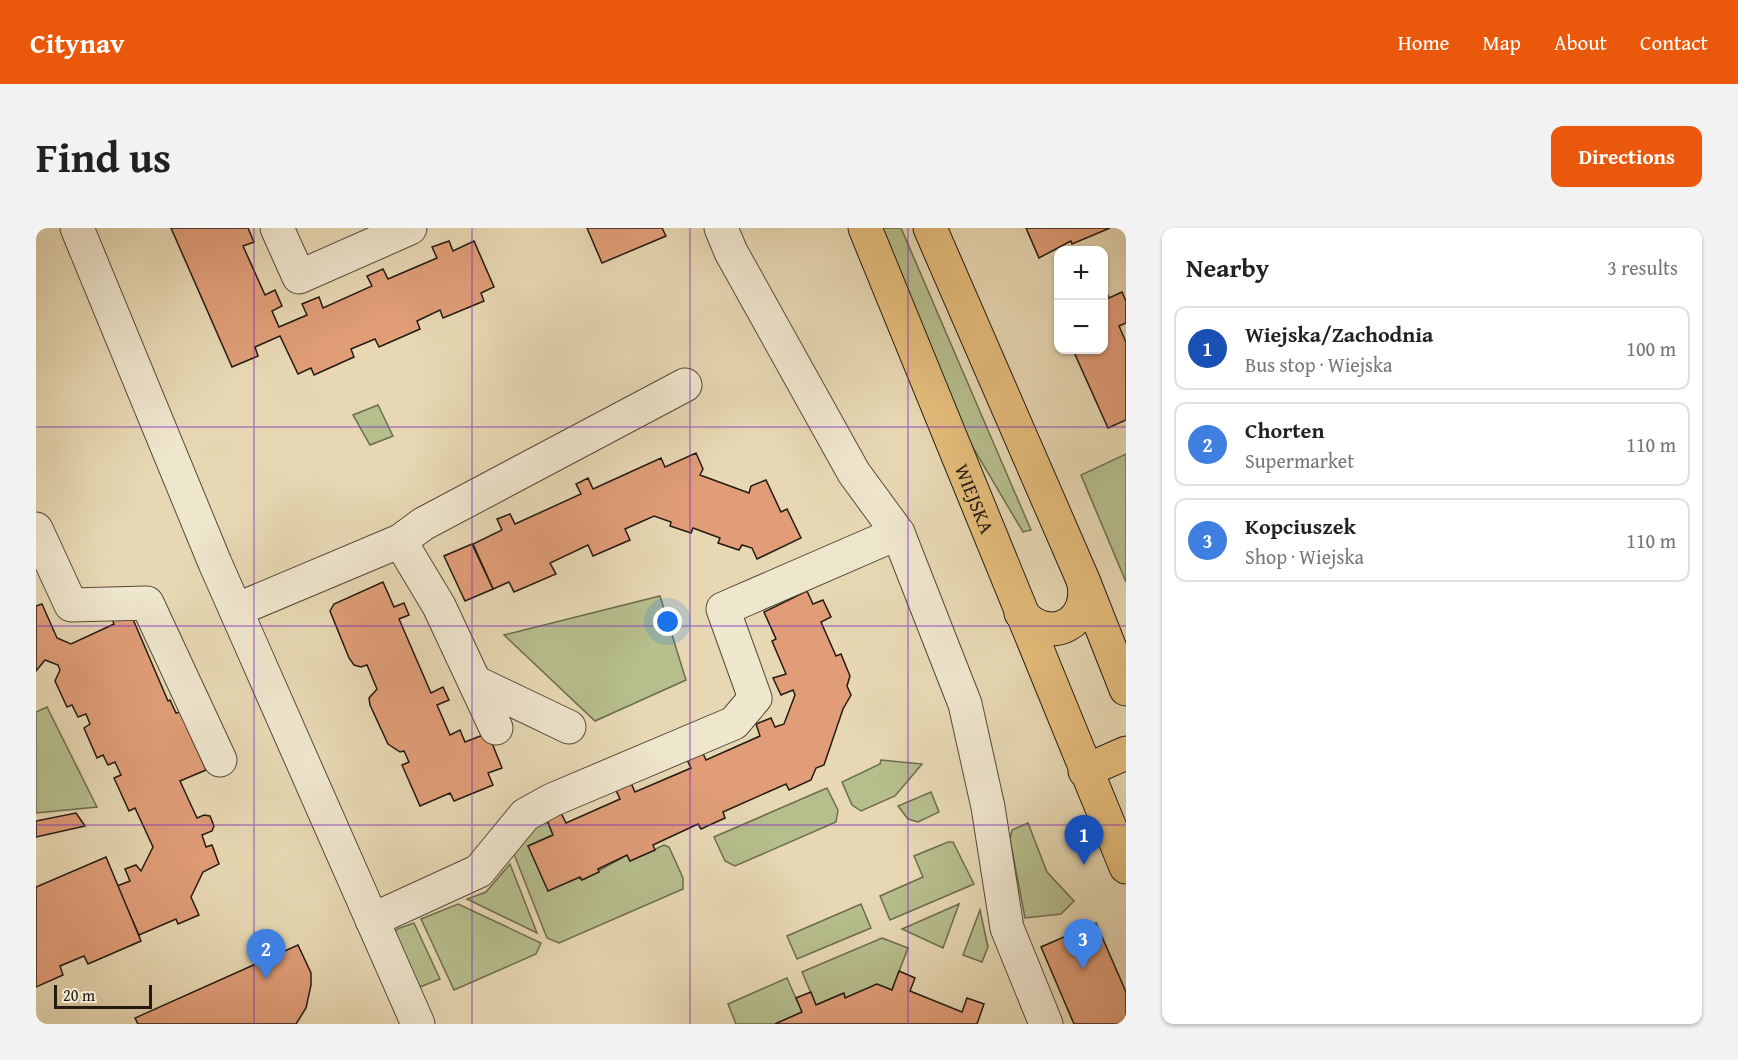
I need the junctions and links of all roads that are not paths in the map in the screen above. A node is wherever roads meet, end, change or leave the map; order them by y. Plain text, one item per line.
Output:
1 (77, 228) edge
2 (277, 228) edge
3 (410, 228) edge
4 (722, 228) edge
5 (865, 228) edge
6 (930, 228) edge
7 (685, 385) dead end
8 (36, 529) edge
9 (898, 533) junction
10 (400, 541) junction
11 (1083, 580) junction
12 (236, 610) junction
13 (1021, 614) junction
14 (477, 683) junction
15 (1126, 689) edge
16 (569, 727) dead end
17 (496, 728) dead end
18 (1126, 753) edge
19 (220, 760) dead end
20 (1085, 771) junction
21 (1126, 867) edge
22 (372, 921) junction
23 (418, 1024) edge
24 (1046, 1024) edge

1 - 12 street
2 - 3 street
4 - 9 street
5 - 13 main road, WIEJSKA
6 - 11 main road
7 - 10 street
8 - 19 street
9 - 22 street
9 - 24 street
10 - 12 street
10 - 14 street
11 - 13 main road
11 - 15 main road
12 - 22 street
13 - 20 main road, WIEJSKA
14 - 16 street
14 - 17 street
18 - 20 main road
20 - 21 main road, WIEJSKA
22 - 23 street

